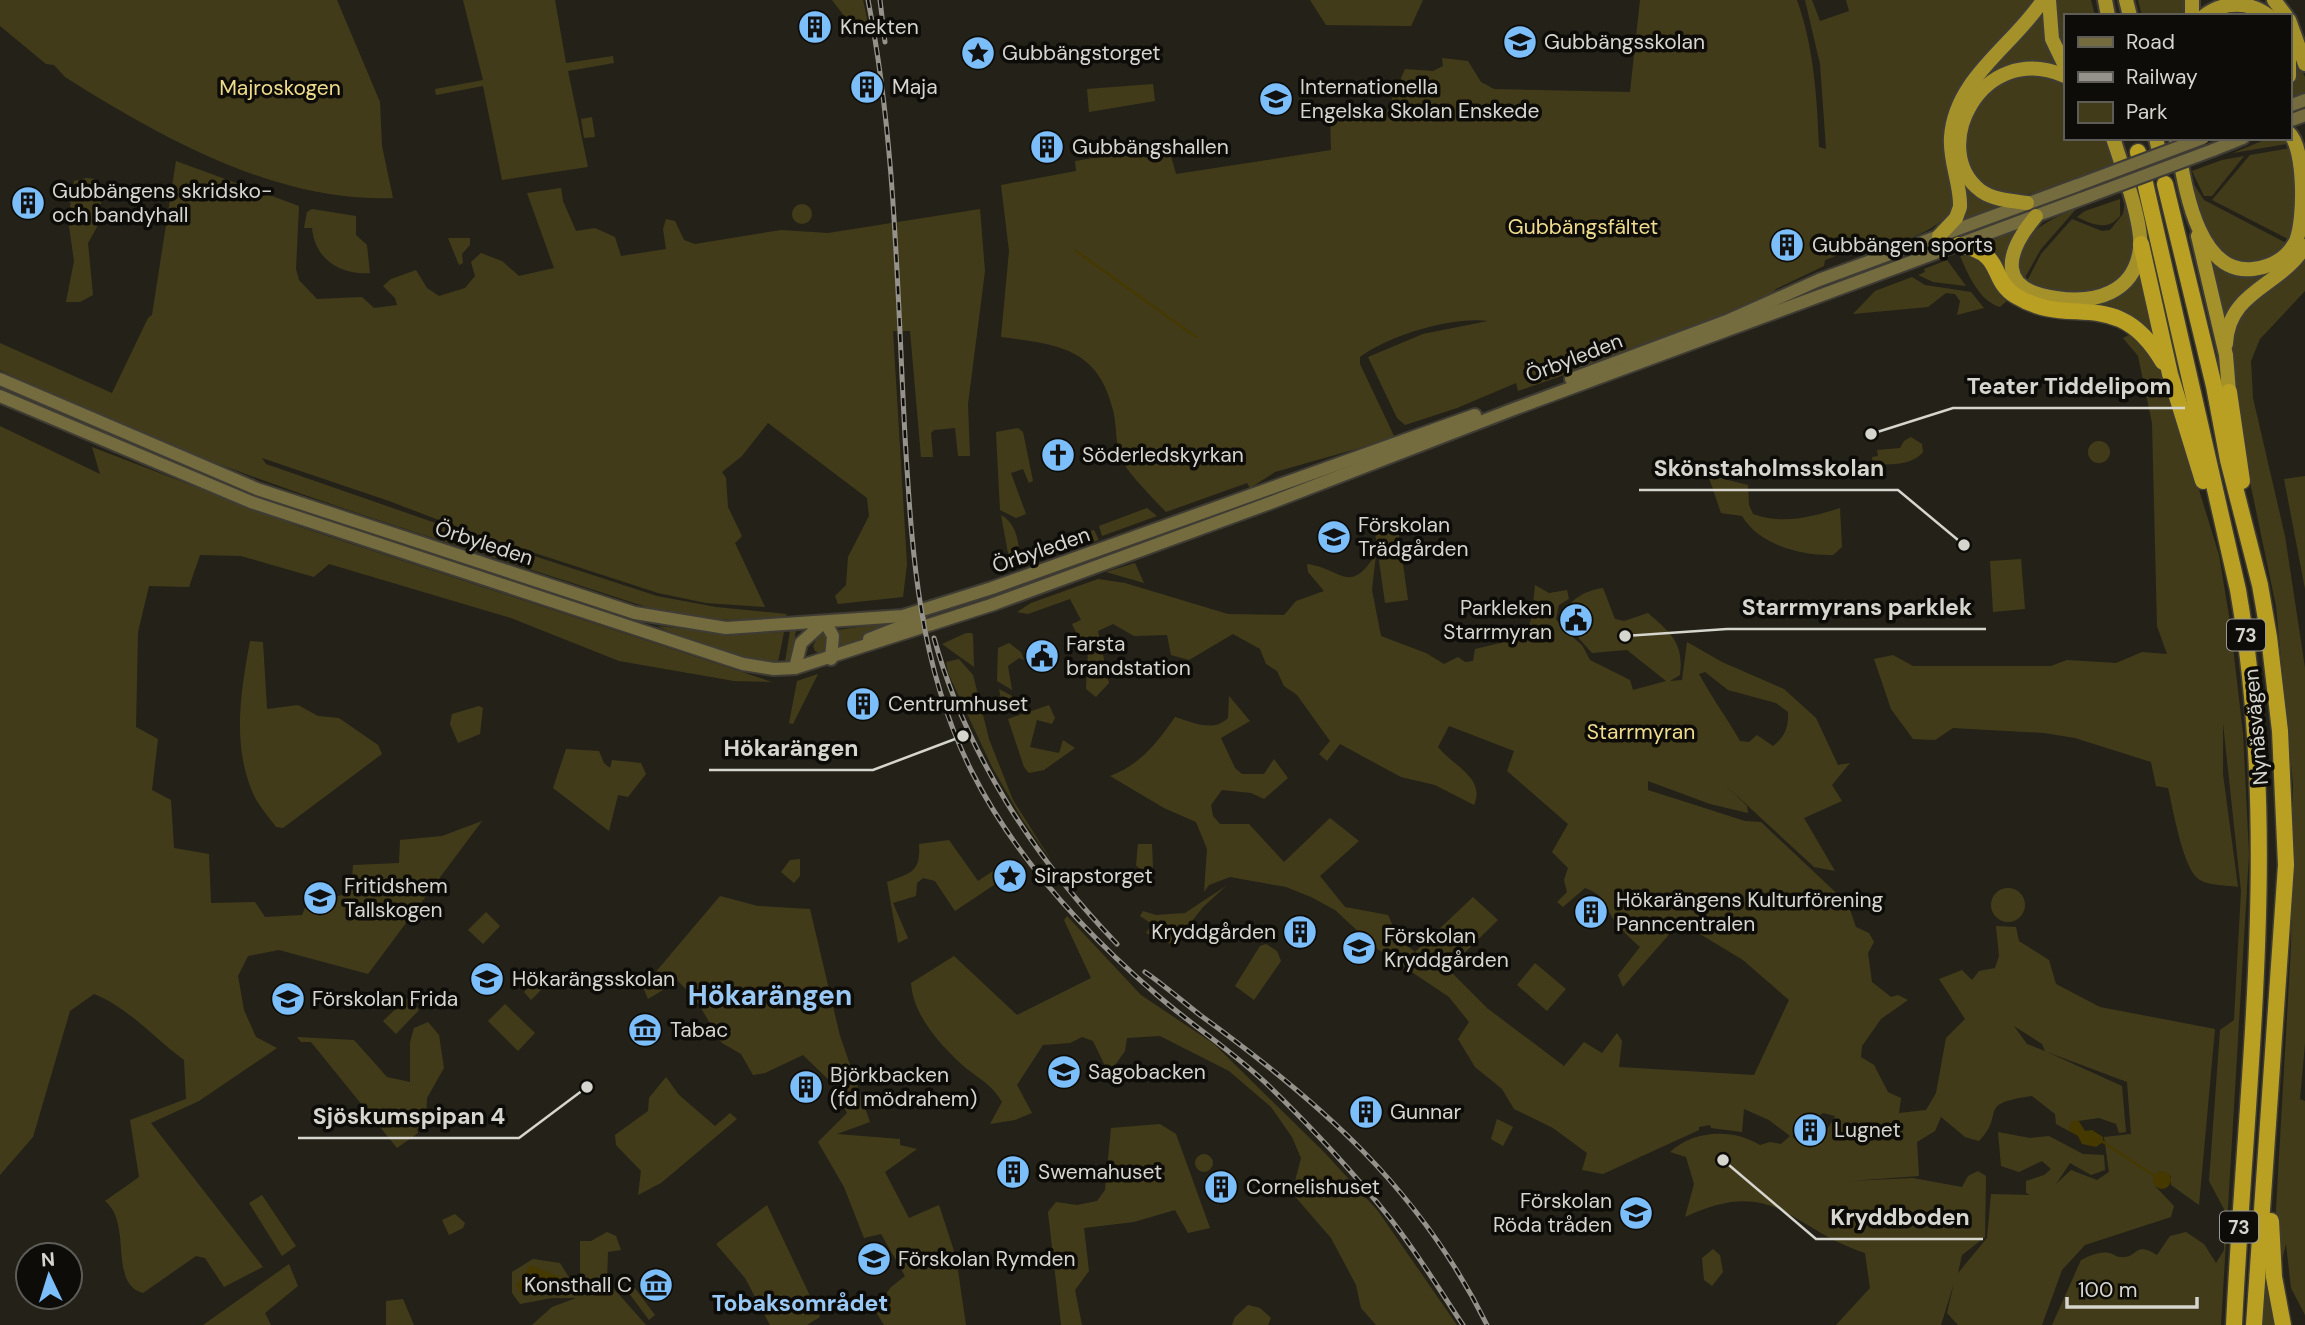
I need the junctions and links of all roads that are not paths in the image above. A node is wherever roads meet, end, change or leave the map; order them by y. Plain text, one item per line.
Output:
1 (2043, 0) edge
2 (2049, 0) edge
3 (2274, 0) edge
4 (2208, 14) edge
5 (2265, 14) edge
6 (2285, 14) edge
7 (2293, 49) edge
8 (2064, 64) edge
9 (2305, 64) edge
10 (2064, 76) edge
11 (2291, 135) edge
12 (2114, 140) edge
13 (2156, 140) edge
14 (2176, 140) edge
15 (2198, 140) edge
16 (2238, 140) edge
17 (2136, 145) edge
18 (2165, 184) joint
19 (2027, 203) junction
20 (2036, 216) junction
21 (2194, 221) junction
22 (1939, 236) junction
23 (2141, 244) junction
24 (1959, 245) junction
25 (2305, 246) edge
26 (2225, 355) junction
27 (2170, 373) junction
28 (0, 379) edge
29 (2230, 392) joint
30 (0, 396) edge
31 (2227, 543) junction
32 (2252, 550) junction
33 (992, 594) dead end
34 (825, 622) junction
35 (855, 650) junction
36 (831, 659) junction
37 (795, 668) junction
38 (2271, 1065) junction
39 (2245, 1130) junction
40 (2228, 1325) edge
41 (2234, 1325) edge
42 (2254, 1325) edge
43 (2283, 1325) edge

1 - 22 highway
2 - 8 highway
3 - 6 highway
4 - 5 highway
7 - 9 highway
10 - 19 highway
11 - 21 highway
12 - 23 highway
13 - 18 highway, Nynäsvägen / 73
14 - 21 highway
15 - 19 main road, Örbyleden, bridge
16 - 20 main road, Örbyleden, bridge
17 - 31 highway, Nynäsvägen / 73
18 - 32 highway, Nynäsvägen / 73
19 - 22 main road, Örbyleden
20 - 23 highway
20 - 24 main road, Örbyleden
21 - 26 highway
22 - 34 main road, Örbyleden
23 - 27 highway
24 - 27 highway
24 - 35 main road, Örbyleden
25 - 26 highway
26 - 29 highway
27 - 31 highway
28 - 34 main road, Örbyleden
29 - 32 highway
30 - 37 main road, Örbyleden
31 - 39 highway, Nynäsvägen / 73
32 - 38 highway, Nynäsvägen / 73
33 - 35 main road, Örbyleden
34 - 36 main road
34 - 37 main road
35 - 36 main road, Örbyleden
36 - 37 main road, Örbyleden
38 - 42 highway, Nynäsvägen / 73
38 - 43 highway
39 - 40 highway
39 - 41 highway, Nynäsvägen / 73

